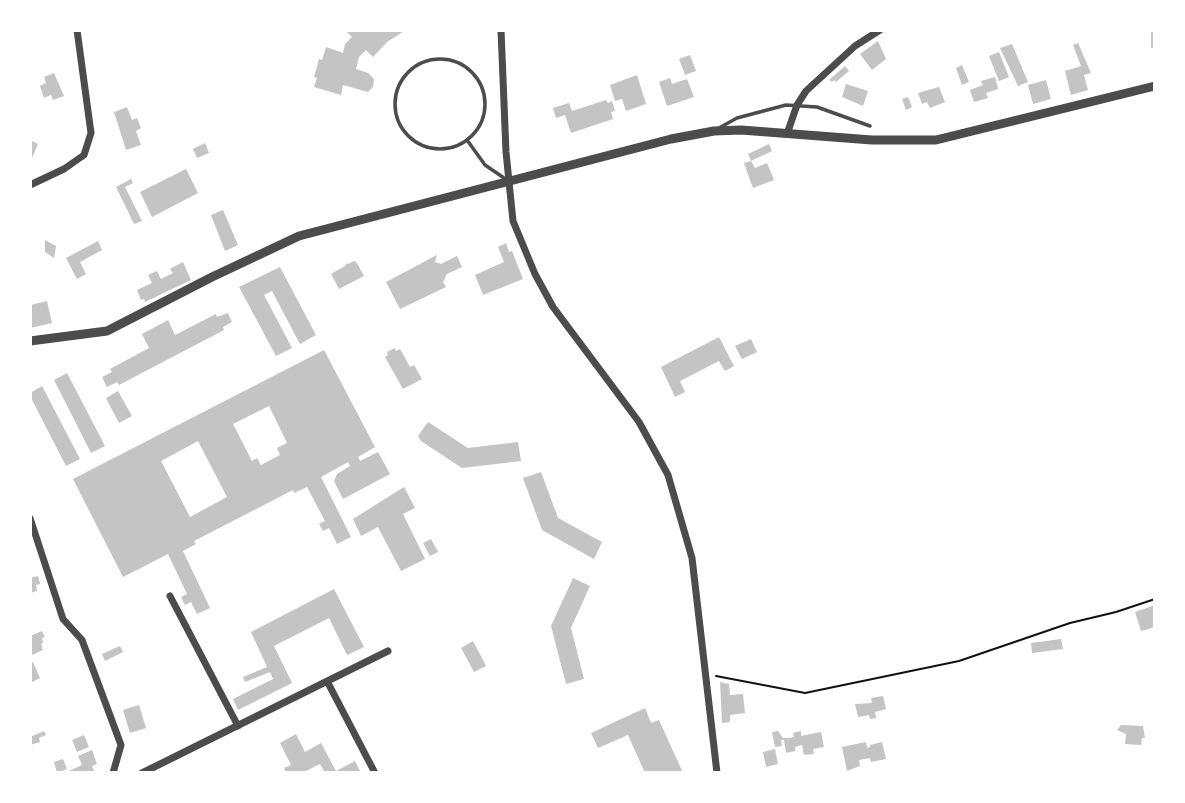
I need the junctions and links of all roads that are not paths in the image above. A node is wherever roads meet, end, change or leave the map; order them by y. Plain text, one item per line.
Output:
1 (77, 30) edge
2 (501, 30) edge
3 (880, 30) edge
4 (1155, 86) edge
5 (797, 105) junction
6 (870, 126) dead end
7 (714, 131) junction
8 (787, 134) junction
9 (467, 140) junction
10 (509, 181) junction
11 (30, 185) edge
12 (30, 341) edge
13 (30, 518) edge
14 (170, 596) dead end
15 (388, 651) dead end
16 (327, 681) junction
17 (238, 726) junction
18 (113, 773) edge
19 (142, 773) edge
20 (375, 773) edge
21 (718, 773) edge

1 - 11 street
2 - 10 street
3 - 5 street
4 - 8 street
5 - 6 lane
5 - 7 lane
5 - 8 street
7 - 8 street
7 - 10 street
9 - 9 lane
9 - 10 lane
10 - 12 street
10 - 21 street
13 - 18 street
14 - 17 street
15 - 16 street
16 - 17 street
16 - 20 street
17 - 19 street

